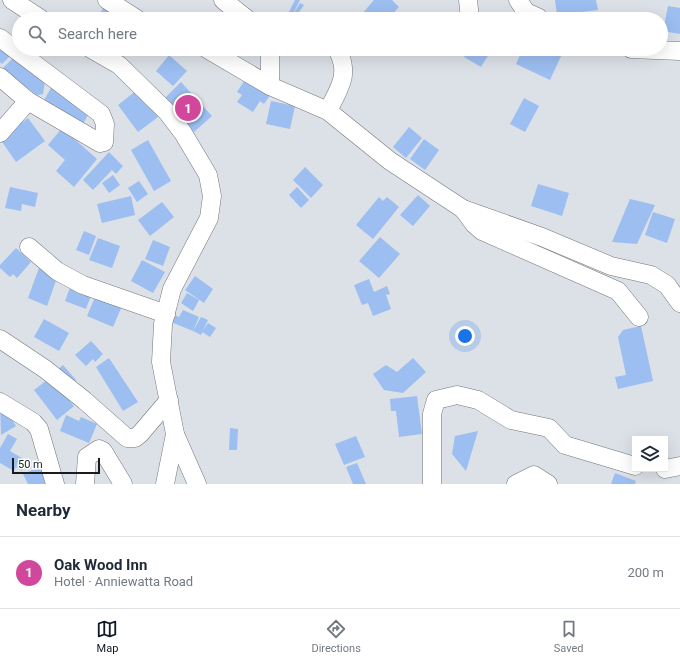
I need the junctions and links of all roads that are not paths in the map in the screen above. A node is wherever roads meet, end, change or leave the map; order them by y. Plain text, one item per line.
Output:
1 (12, 0) edge
2 (107, 0) edge
3 (223, 0) edge
4 (468, 0) edge
5 (518, 0) edge
6 (530, 0) edge
7 (30, 12) edge
8 (126, 12) edge
9 (238, 12) edge
10 (469, 12) edge
11 (526, 12) edge
12 (537, 12) edge
13 (0, 38) edge
14 (12, 47) edge
15 (668, 51) edge
16 (680, 51) edge
17 (24, 56) edge
18 (103, 56) edge
19 (219, 56) edge
20 (270, 56) edge
21 (341, 56) edge
22 (0, 77) edge
23 (270, 86) junction
24 (28, 101) junction
25 (328, 111) junction
26 (0, 133) edge
27 (463, 209) junction
28 (29, 247) dead end
29 (680, 303) edge
30 (166, 314) junction
31 (639, 317) dead end
32 (0, 339) edge
33 (168, 400) junction
34 (0, 402) edge
35 (175, 434) junction
36 (632, 465) edge
37 (680, 466) edge
38 (668, 468) edge
39 (55, 484) edge
40 (85, 484) edge
41 (123, 484) edge
42 (165, 484) edge
43 (197, 484) edge
44 (432, 484) edge
45 (516, 484) edge
46 (548, 484) edge

1 - 7 street
2 - 8 street
3 - 9 street
4 - 10 street
5 - 11 street
6 - 12 street
13 - 14 street
15 - 16 street
17 - 24 street
18 - 30 street
19 - 23 street
20 - 23 street
21 - 25 street
22 - 24 street
23 - 25 street
24 - 26 street
25 - 27 street
27 - 29 street
27 - 31 street
28 - 30 street
30 - 33 street
32 - 33 street
33 - 35 street
34 - 39 street
35 - 42 street
35 - 43 street
36 - 44 street
37 - 38 street
40 - 41 street
45 - 46 street

